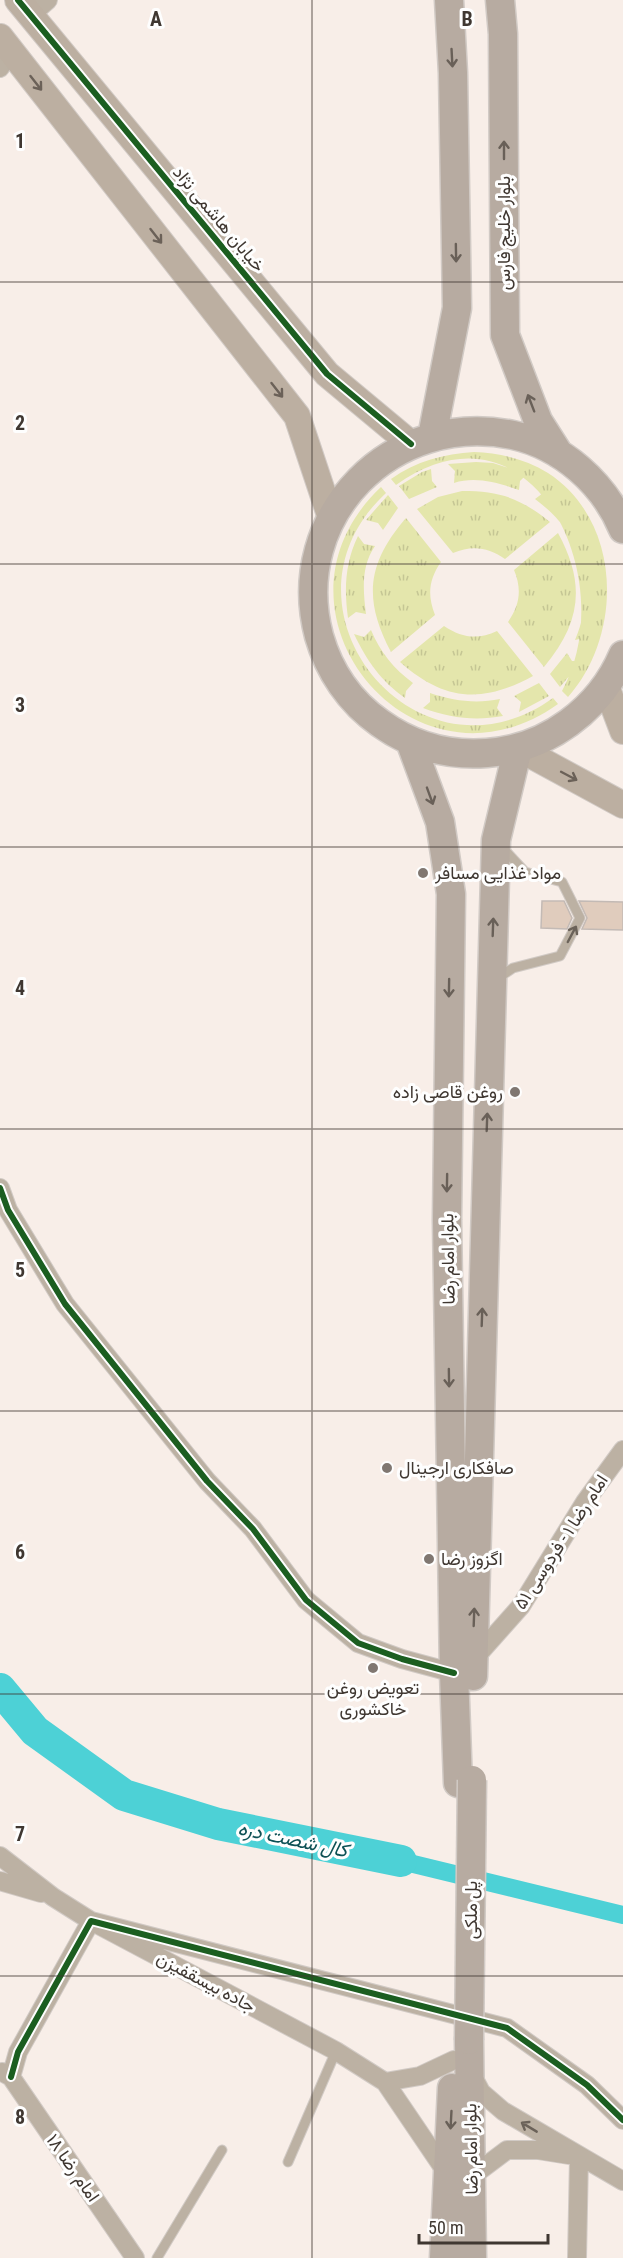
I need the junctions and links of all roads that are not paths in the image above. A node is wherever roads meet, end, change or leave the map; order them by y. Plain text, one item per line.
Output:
1 (449, 0) edge
2 (500, 0) edge
3 (32, 5) edge
4 (3, 52) edge
5 (421, 441) junction
6 (559, 454) junction
7 (331, 518) junction
8 (623, 529) edge
9 (623, 655) edge
10 (606, 686) junction
11 (623, 731) edge
12 (410, 741) junction
13 (518, 748) junction
14 (623, 805) edge
15 (496, 840) junction
16 (492, 983) junction
17 (0, 1188) edge
18 (447, 1220) junction
19 (484, 1220) junction
20 (623, 1450) edge
21 (463, 1667) junction
22 (465, 1782) joint
23 (0, 1856) edge
24 (0, 1881) edge
25 (53, 1897) junction
26 (91, 1921) junction
27 (336, 2051) junction
28 (462, 2053) junction
29 (5, 2074) edge
30 (385, 2082) junction
31 (623, 2120) edge
32 (222, 2150) dead end
33 (579, 2157) junction
34 (288, 2162) dead end
35 (459, 2176) junction
36 (623, 2181) edge
37 (135, 2258) edge
38 (157, 2258) edge
39 (444, 2258) edge
40 (472, 2258) edge
41 (577, 2258) edge

1 -> 5 main road
6 -> 2 main road, بلوار خلیج فارس
3 - 5 street, خیابان هاشمی نژاد
4 -> 7 street
5 - 6 main road
5 - 7 main road
6 - 8 main road
7 - 12 main road
9 - 10 main road
10 - 11 street
10 - 13 main road
12 - 13 main road
12 -> 18 main road, بلوار امام رضا
13 -> 14 street
13 - 15 main road, بلوار امام رضا
16 -> 15 main road, بلوار امام رضا
16 -> 15 lane
19 -> 16 main road, بلوار امام رضا
17 - 21 street
18 - 19 main road
18 -> 21 main road, بلوار امام رضا
21 -> 19 main road, بلوار امام رضا
20 - 21 street, امام رضا ۱ - فردوسی ۵۱
21 - 22 main road, بلوار امام رضا
22 - 28 main road, پل ملکی, bridge
23 - 25 street, جاده بیسقفیزن
24 - 25 street
25 - 26 street, جاده بیسقفیزن
26 - 27 street, جاده بیسقفیزن
26 - 29 street
26 - 31 street
27 - 30 street, جاده بیسقفیزن
27 - 34 lane
28 - 30 street
33 -> 28 street
28 - 35 main road, بلوار امام رضا
29 - 37 street, امام رضا ۱۸
30 - 35 street
32 - 38 lane
33 - 35 street
33 - 36 street
33 - 41 street
35 - 39 main road, بلوار امام رضا
35 - 40 main road, بلوار امام رضا

